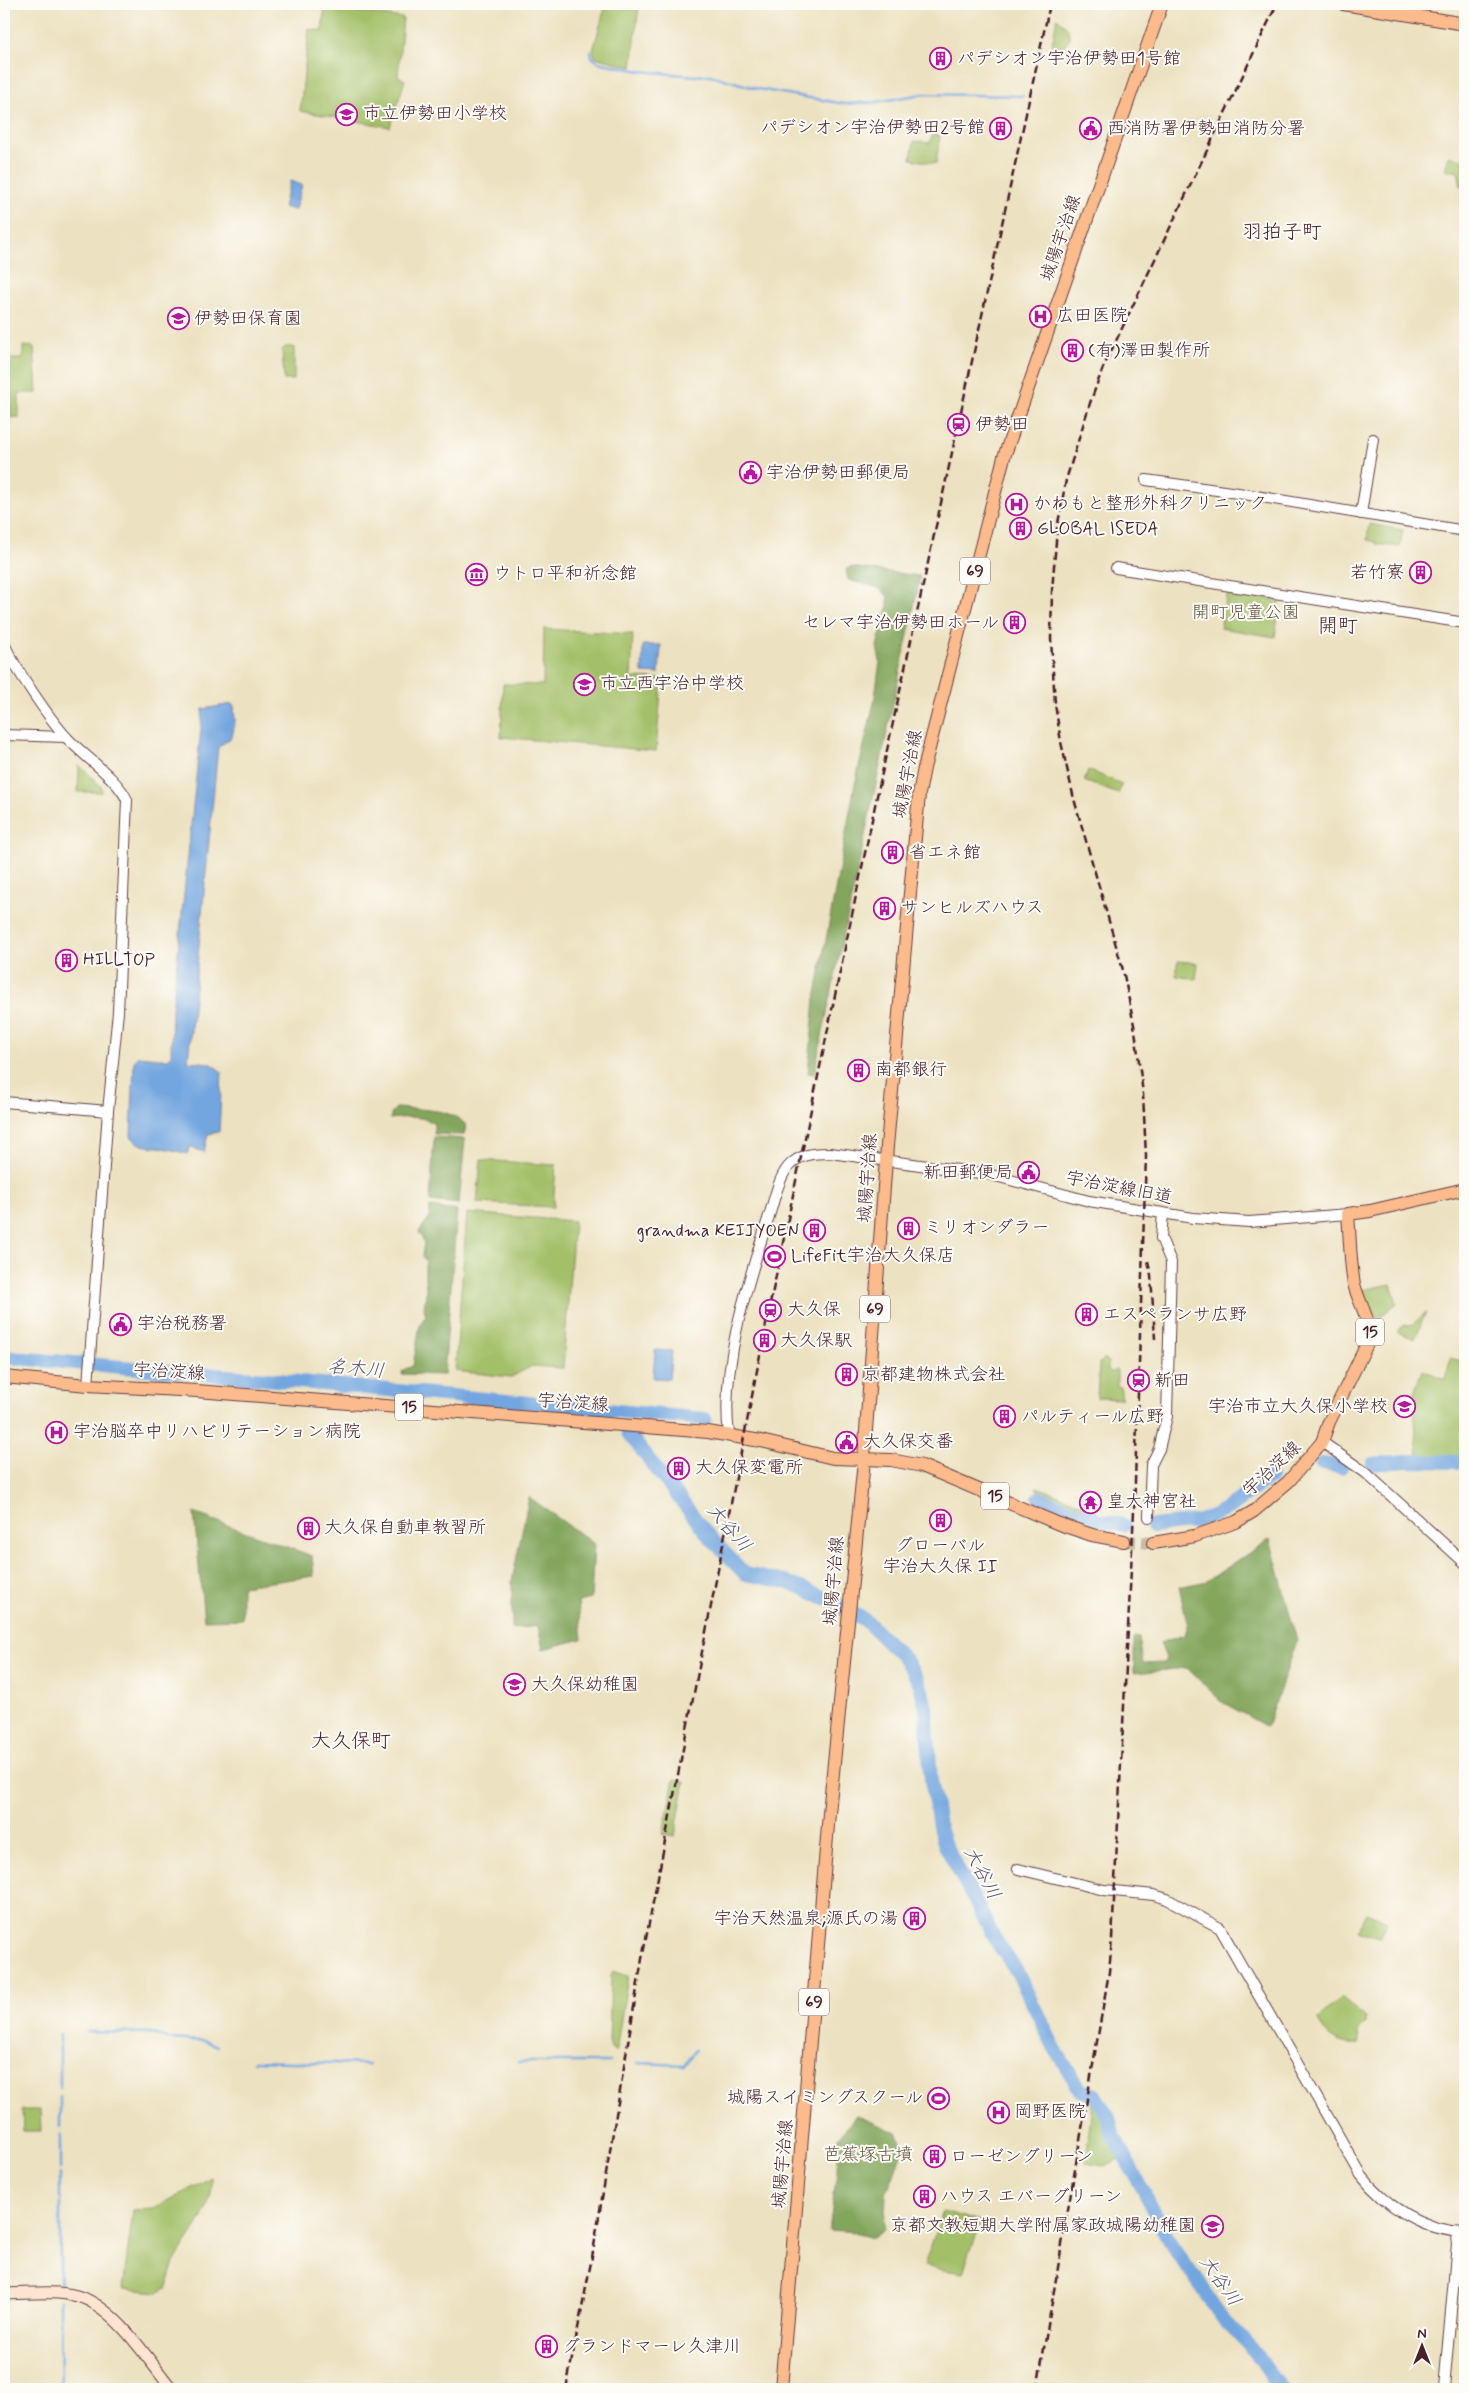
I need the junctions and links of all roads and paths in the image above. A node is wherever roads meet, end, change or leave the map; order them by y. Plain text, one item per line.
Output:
1 (1162, 4) edge
2 (1343, 4) edge
3 (1465, 24) edge
4 (1372, 439) dead end
5 (1146, 480) dead end
6 (1361, 514) junction
7 (1465, 531) edge
8 (1116, 568) dead end
9 (1465, 623) edge
10 (4, 643) edge
11 (4, 735) edge
12 (66, 737) junction
13 (4, 1102) edge
14 (108, 1111) junction
15 (886, 1160) junction
16 (1465, 1189) edge
17 (1163, 1214) junction
18 (1348, 1214) junction
19 (4, 1377) edge
20 (88, 1385) junction
21 (729, 1435) junction
22 (1322, 1442) junction
23 (864, 1458) junction
24 (1149, 1517) dead end
25 (1124, 1541) tunnel mouth
26 (1153, 1543) tunnel mouth
27 (1465, 1563) edge
28 (1018, 1869) dead end
29 (1462, 2232) edge
30 (4, 2294) edge
31 (172, 2389) edge
32 (781, 2389) edge
33 (1444, 2389) edge

1 - 15 main road, 城陽宇治線 / 69
2 - 3 main road
4 - 6 street
5 - 6 street
6 - 7 street
8 - 9 street
10 - 12 street
11 - 12 street
12 - 14 street
13 - 14 street
14 - 20 street
15 - 17 street, 宇治淀線旧道
15 - 21 street, 宇治淀線旧道
15 - 23 main road, 城陽宇治線 / 69
16 - 18 main road
17 - 18 street, 宇治淀線旧道
17 - 24 street
18 - 22 main road, 宇治淀線 / 15
19 - 20 main road, 宇治淀線 / 15
20 - 21 main road, 宇治淀線 / 15
21 - 23 main road, 宇治淀線 / 15
22 - 26 main road, 宇治淀線 / 15
22 - 27 street
23 - 25 main road, 宇治淀線 / 15
23 - 32 main road, 城陽宇治線 / 69
28 - 29 street
29 - 33 street
30 - 31 main road

